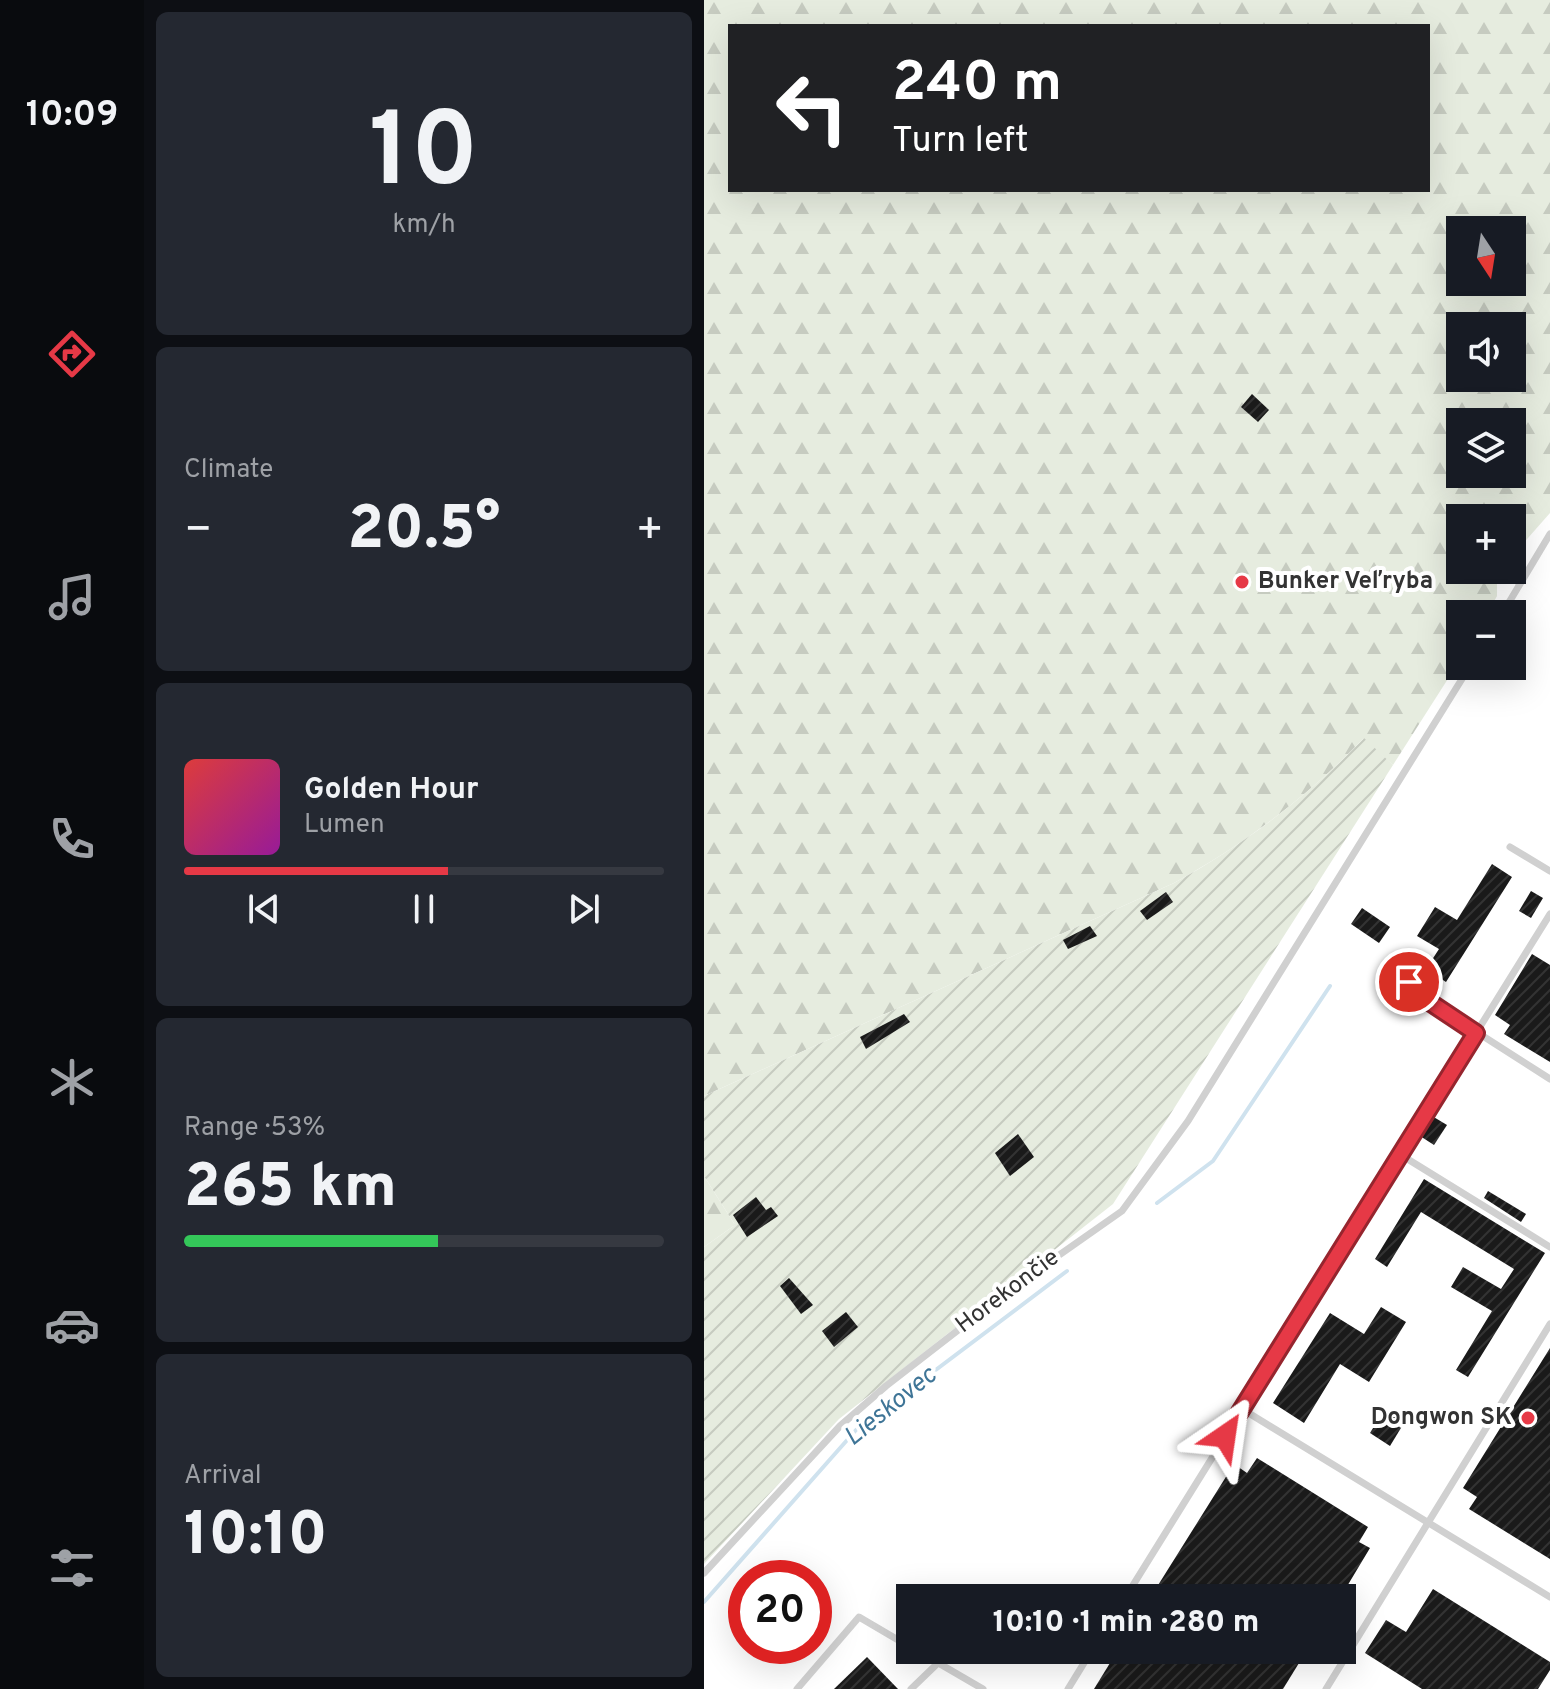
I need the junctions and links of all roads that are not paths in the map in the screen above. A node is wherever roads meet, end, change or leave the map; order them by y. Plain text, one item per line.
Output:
1 (1550, 534) edge
2 (1526, 573) edge
3 (1461, 680) edge
4 (1510, 847) dead end
5 (1550, 871) edge
6 (1550, 914) edge
7 (1409, 982) dead end
8 (1476, 1033) junction
9 (1550, 1079) edge
10 (1401, 1155) junction
11 (1550, 1247) edge
12 (1550, 1324) edge
13 (1242, 1409) junction
14 (1428, 1522) junction
15 (704, 1573) edge
16 (1134, 1584) edge
17 (1550, 1597) edge
18 (896, 1639) edge
19 (937, 1664) edge
20 (940, 1664) edge
21 (1083, 1664) edge
22 (797, 1689) edge
23 (911, 1689) edge
24 (983, 1689) edge
25 (1068, 1689) edge
26 (1326, 1689) edge

1 - 2 lane
3 - 15 lane, Horekončie
4 - 5 lane
6 - 8 lane
7 - 8 lane
8 - 9 lane
8 - 10 lane
10 - 11 lane
10 - 13 lane
12 - 14 lane
13 - 14 lane
13 - 16 lane
14 - 17 lane
14 - 26 lane
18 - 22 lane
19 - 23 lane
20 - 24 lane
21 - 25 lane

